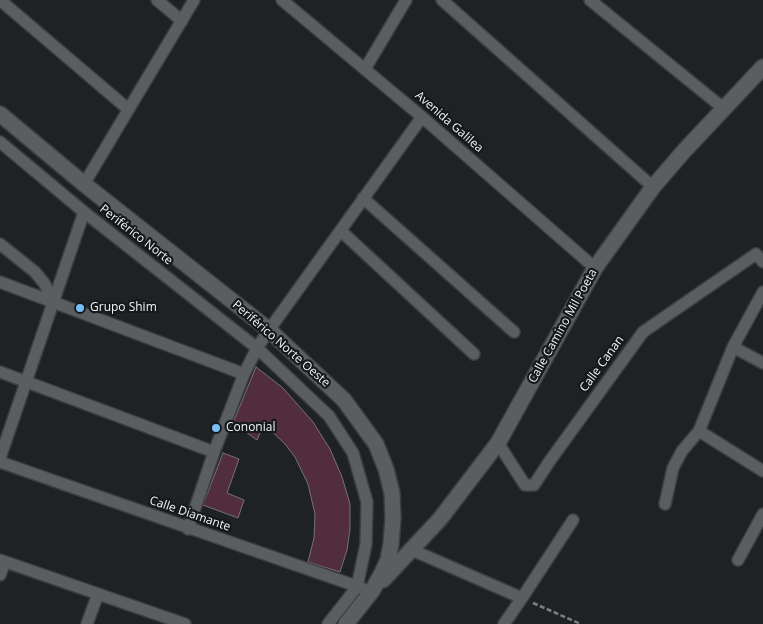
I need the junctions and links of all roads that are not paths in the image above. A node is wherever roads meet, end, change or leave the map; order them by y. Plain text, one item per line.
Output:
1 (0, 0) edge
2 (157, 0) edge
3 (194, 0) edge
4 (282, 0) edge
5 (406, 0) edge
6 (442, 0) edge
7 (590, 0) edge
8 (182, 21) junction
9 (763, 67) edge
10 (365, 69) junction
11 (723, 108) junction
12 (128, 109) junction
13 (0, 114) edge
14 (422, 117) junction
15 (0, 142) edge
16 (84, 184) junction
17 (653, 187) junction
18 (363, 198) junction
19 (84, 212) junction
20 (340, 231) junction
21 (0, 244) edge
22 (763, 262) edge
23 (595, 268) junction
24 (0, 282) edge
25 (763, 292) edge
26 (54, 302) junction
27 (269, 330) junction
28 (514, 332) dead end
29 (733, 347) junction
30 (257, 348) junction
31 (474, 354) dead end
32 (763, 363) edge
33 (0, 372) edge
34 (244, 374) junction
35 (26, 382) junction
36 (700, 431) junction
37 (498, 443) junction
38 (214, 452) junction
39 (0, 458) edge
40 (0, 462) edge
41 (763, 471) edge
42 (666, 504) dead end
43 (763, 514) edge
44 (573, 520) dead end
45 (188, 528) junction
46 (412, 550) junction
47 (738, 560) dead end
48 (2, 561) edge
49 (0, 575) edge
50 (357, 587) junction
51 (372, 591) junction
52 (98, 594) junction
53 (522, 598) junction
54 (350, 623) edge
55 (87, 624) edge
56 (185, 624) edge
57 (328, 624) edge
58 (504, 624) edge

1 - 12 street
2 - 8 street
3 - 8 street
4 - 10 street, Avenida Galilea
5 - 10 street
6 - 17 street
7 - 11 street
8 - 12 street
9 - 11 main road, Calle Camino Mil Poeta
10 - 14 street, Avenida Galilea
11 - 17 main road, Calle Camino Mil Poeta
12 - 16 street
13 - 16 main road, Periférico Norte Oeste
14 - 18 street
14 - 23 street, Avenida Galilea
15 - 19 street, Periférico Norte
16 - 27 main road, Periférico Norte Oeste
17 - 23 main road, Calle Camino Mil Poeta
18 - 20 street
18 - 28 street
19 - 26 street
19 - 30 street, Periférico Norte
20 - 27 street
20 - 31 street
21 - 26 street
22 - 37 street, Calle Canan
23 - 37 main road, Calle Camino Mil Poeta
24 - 26 street
25 - 29 street
26 - 34 street
26 - 35 street
27 - 30 street
27 - 51 main road, Periférico Norte Oeste
29 - 32 street
29 - 36 street
30 - 34 street
30 - 50 street, Periférico Norte
33 - 35 street
34 - 38 street
35 - 38 street
35 - 39 street
36 - 41 street
36 - 42 street
37 - 46 main road, Calle Camino Mil Poeta
38 - 45 street
40 - 45 street, Calle Diamante
43 - 47 street
44 - 53 street
45 - 50 street, Calle Diamante
46 - 51 main road, Calle Camino Mil Poeta
46 - 53 street
48 - 49 street
48 - 52 street
50 - 51 street, Calle Diamante
50 - 57 street
51 - 54 main road, Periférico Norte Oeste
52 - 55 street
52 - 56 street
53 - 58 street

